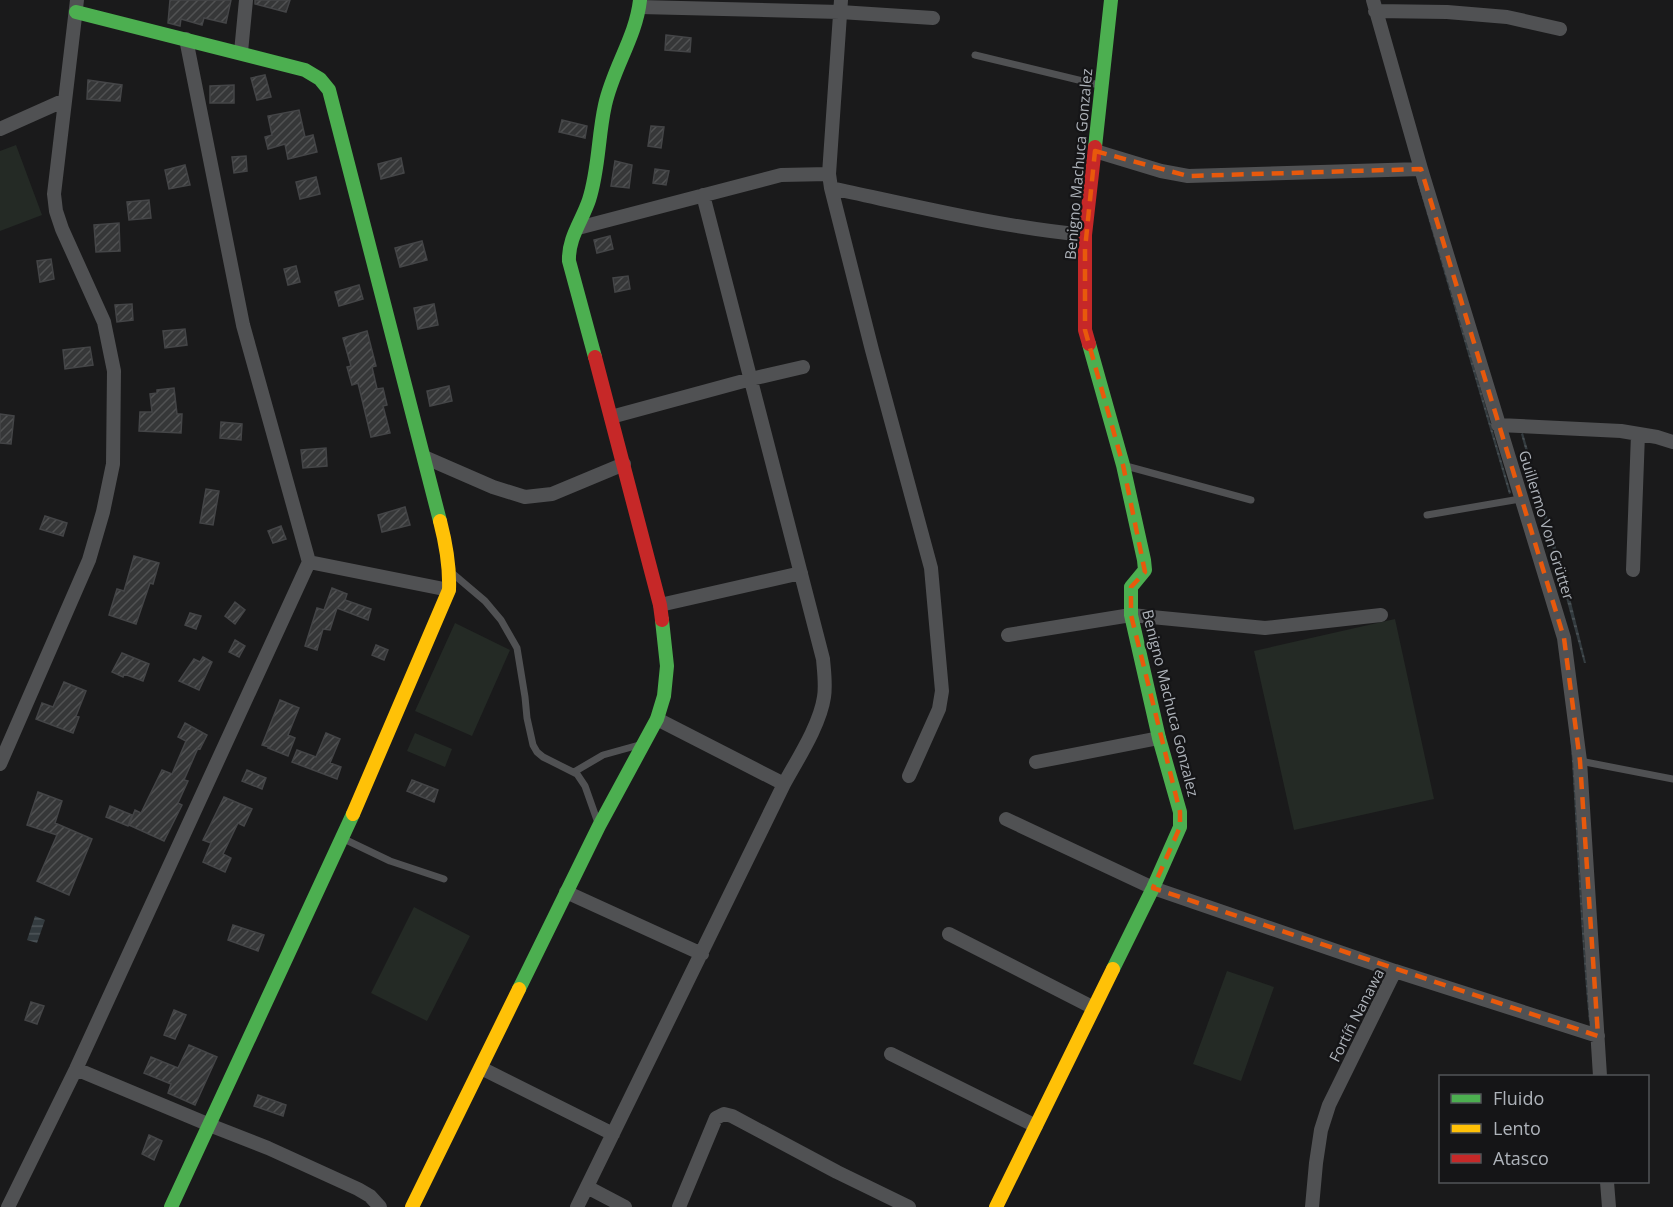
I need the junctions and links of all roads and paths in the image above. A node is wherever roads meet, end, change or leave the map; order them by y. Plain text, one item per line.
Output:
1 (246, 0) edge
2 (1111, 0) edge
3 (640, 4) edge
4 (76, 6) edge
5 (840, 6) edge
6 (1374, 6) edge
7 (933, 18) dead end
8 (1560, 29) dead end
9 (186, 39) junction
10 (241, 52) junction
11 (975, 56) dead end
12 (1101, 86) junction
13 (65, 100) junction
14 (0, 129) edge
15 (1095, 151) junction
16 (1420, 168) junction
17 (830, 181) junction
18 (703, 195) junction
19 (578, 228) junction
20 (1085, 235) junction
21 (803, 368) dead end
22 (751, 379) junction
23 (610, 417) junction
24 (1498, 426) junction
25 (1638, 434) junction
26 (1673, 442) edge
27 (424, 457) junction
28 (624, 464) junction
29 (1123, 465) junction
30 (1520, 499) junction
31 (1251, 500) dead end
32 (1427, 515) dead end
33 (309, 562) junction
34 (1633, 570) dead end
35 (450, 572) junction
36 (801, 573) junction
37 (449, 590) junction
38 (660, 605) junction
39 (1131, 615) junction
40 (1381, 615) dead end
41 (1008, 635) dead end
42 (657, 719) junction
43 (1160, 738) junction
44 (644, 744) junction
45 (1580, 761) junction
46 (1036, 762) dead end
47 (0, 764) edge
48 (574, 772) junction
49 (909, 776) dead end
50 (1673, 779) edge
51 (784, 784) junction
52 (1006, 819) dead end
53 (599, 826) junction
54 (342, 839) junction
55 (444, 879) dead end
56 (1153, 888) junction
57 (566, 892) junction
58 (949, 934) dead end
59 (702, 954) junction
60 (1395, 971) junction
61 (1094, 1008) junction
62 (1598, 1036) junction
63 (891, 1054) dead end
64 (481, 1068) junction
65 (76, 1069) junction
66 (1600, 1075) edge
67 (209, 1125) junction
68 (1036, 1126) junction
69 (613, 1134) junction
70 (1607, 1183) edge
71 (587, 1187) junction
72 (8, 1207) edge
73 (171, 1207) edge
74 (380, 1207) edge
75 (412, 1207) edge
76 (577, 1207) edge
77 (625, 1207) edge
78 (679, 1207) edge
79 (909, 1207) edge
80 (996, 1207) edge
81 (1312, 1207) edge
82 (1609, 1207) edge

1 - 10 street
2 - 12 street, Benigno Machuca Gonzalez
3 - 5 street
3 - 19 street
4 - 9 street
4 - 13 street
5 - 7 street
5 - 17 street
6 - 8 street
6 - 16 street, Guillermo Von Grütter
9 - 10 street
9 - 33 street
10 - 27 street
11 - 12 lane
12 - 15 street, Benigno Machuca Gonzalez
13 - 14 street
13 - 47 street
15 - 16 street
15 - 20 street, Benigno Machuca Gonzalez
16 - 24 street, Guillermo Von Grütter
17 - 18 street
17 - 20 street
17 - 49 street
18 - 19 street
18 - 22 street
19 - 23 street
20 - 29 street, Benigno Machuca Gonzalez
21 - 22 street
22 - 23 street
22 - 36 street
23 - 28 street
24 - 25 street
24 - 30 street, Guillermo Von Grütter
25 - 26 street
25 - 34 street
27 - 28 street
27 - 35 street
28 - 38 street
29 - 31 lane
29 - 39 street, Benigno Machuca Gonzalez
30 - 32 lane
30 - 45 street, Guillermo Von Grütter
33 - 37 street
33 - 65 street
35 - 37 street
35 - 48 lane
36 - 38 street
36 - 51 street
37 - 54 street
38 - 42 street
39 - 40 street
39 - 41 street
39 - 43 street, Benigno Machuca Gonzalez
42 - 44 street
42 - 51 street
43 - 46 street
43 - 56 street, Benigno Machuca Gonzalez
44 - 48 lane
44 - 53 street
45 - 50 lane
45 - 62 street, Guillermo Von Grütter
48 - 53 lane
51 - 59 street
52 - 56 street
53 - 57 street
54 - 55 lane
54 - 67 street
56 - 60 street
56 - 61 street, Benigno Machuca Gonzalez
57 - 59 street
57 - 64 street
58 - 61 street
59 - 69 street
60 - 62 street, Fortíñ Nanawa
60 - 81 street, Fortíñ Nanawa
61 - 68 street, Benigno Machuca Gonzalez
62 - 66 street, Guillermo Von Grütter
63 - 68 street
64 - 69 street
64 - 75 street
65 - 67 street
65 - 72 street
67 - 73 street
67 - 74 street
68 - 80 street, Benigno Machuca Gonzalez
69 - 71 street
70 - 82 street
71 - 76 street
71 - 77 street
78 - 79 street

